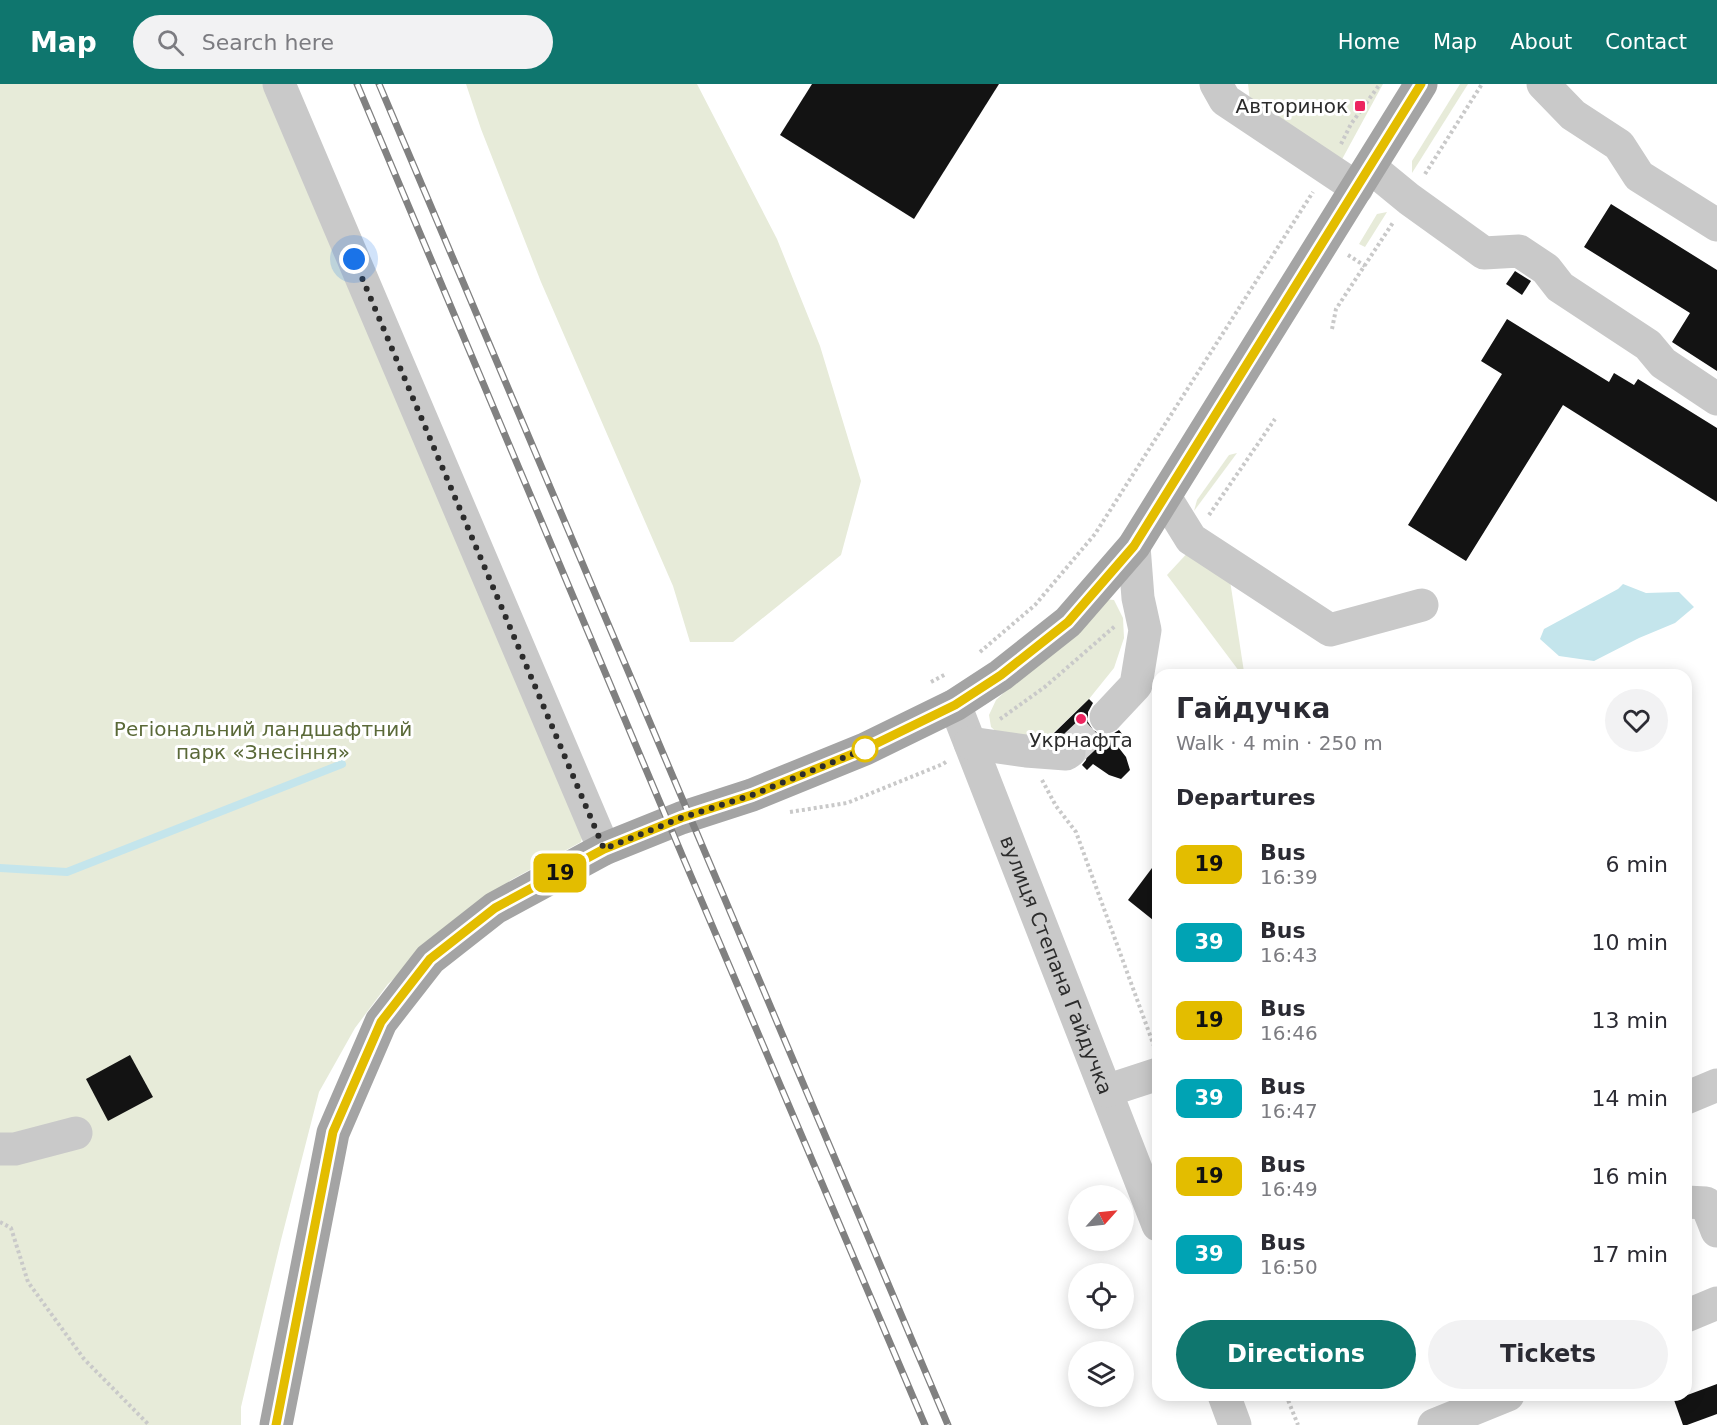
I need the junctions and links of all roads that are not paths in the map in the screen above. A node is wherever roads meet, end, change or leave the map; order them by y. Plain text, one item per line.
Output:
1 (279, 84) edge
2 (1216, 84) edge
3 (1421, 84) edge
4 (1542, 84) edge
5 (1363, 177) junction
6 (1717, 225) edge
7 (1717, 399) edge
8 (1165, 497) junction
9 (1134, 546) junction
10 (1422, 605) dead end
11 (955, 705) junction
12 (1106, 717) tunnel mouth
13 (970, 743) junction
14 (1069, 752) tunnel mouth
15 (604, 849) junction
16 (1152, 1062) edge
17 (1717, 1085) edge
18 (1106, 1091) junction
19 (1692, 1095) edge
20 (76, 1133) dead end
21 (0, 1149) edge
22 (1152, 1210) edge
23 (1717, 1303) edge
24 (1692, 1313) edge
25 (1226, 1401) edge
26 (1493, 1401) edge
27 (276, 1425) edge
28 (1235, 1425) edge
29 (1434, 1425) edge

1 - 15 street
2 - 5 street
3 - 5 main road
4 - 6 street
5 - 7 street
5 - 8 main road
8 - 9 main road
8 - 10 street
9 - 11 main road
9 - 12 street
11 - 13 street, вулиця Степана Гайдучка
11 - 15 main road
13 - 14 street
13 - 18 street, вулиця Степана Гайдучка
15 - 27 main road
16 - 18 street
17 - 19 street
18 - 22 street, вулиця Степана Гайдучка
20 - 21 street
23 - 24 street
25 - 28 street
26 - 29 street

